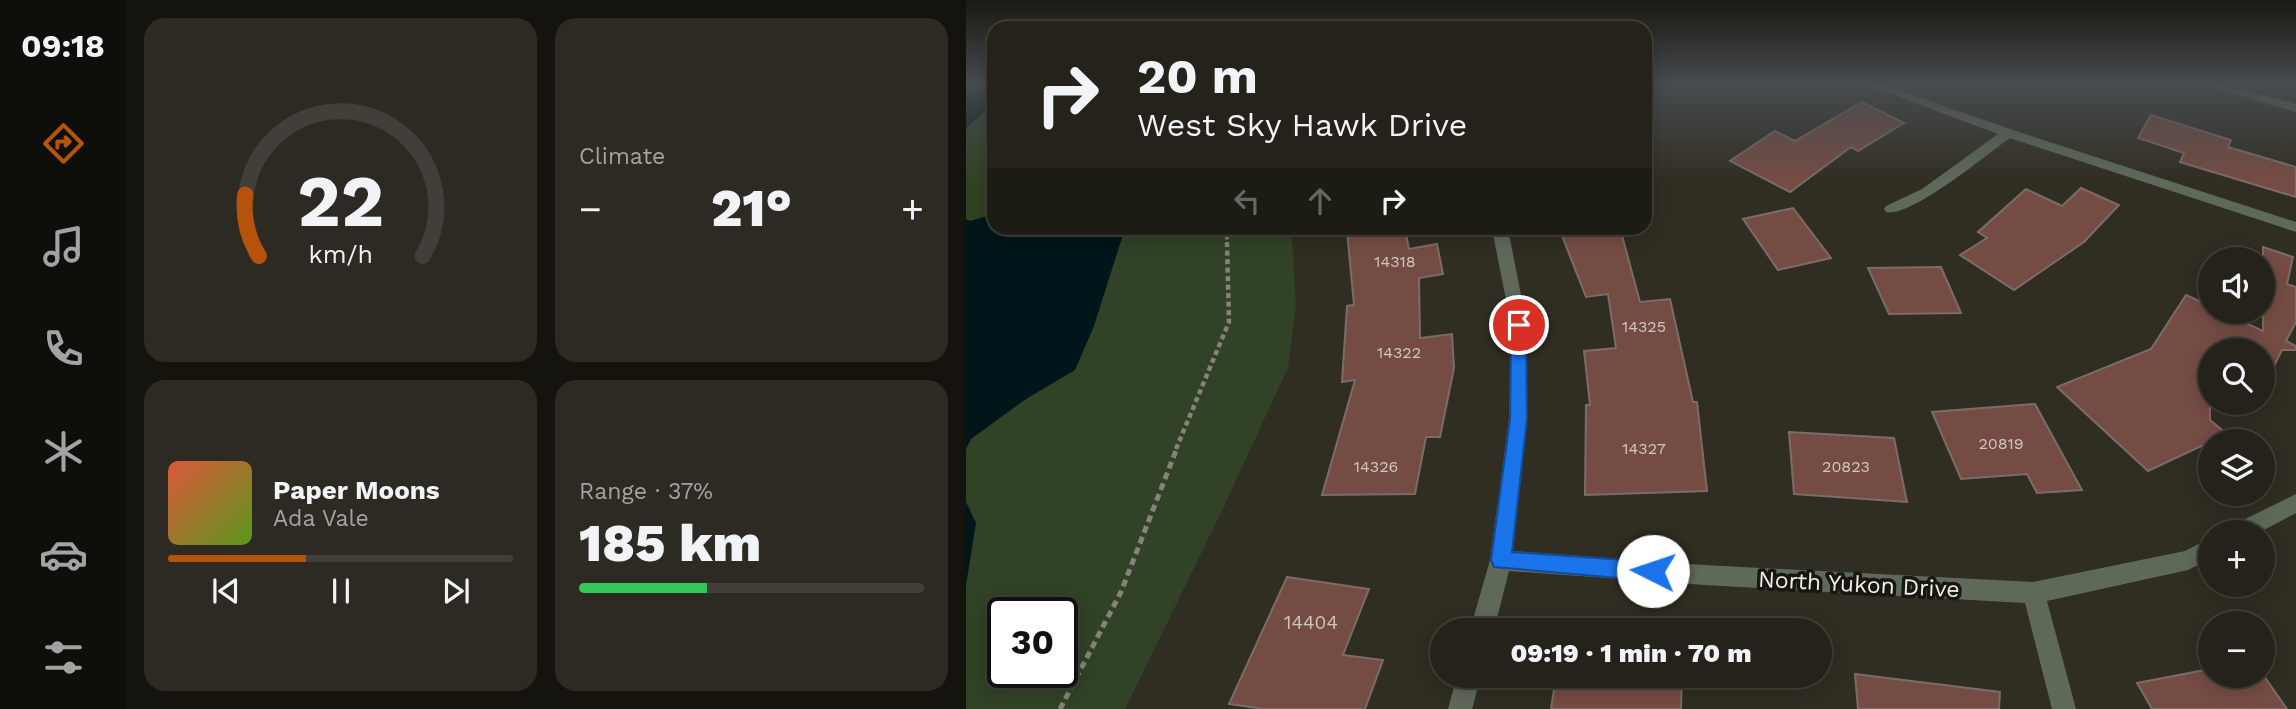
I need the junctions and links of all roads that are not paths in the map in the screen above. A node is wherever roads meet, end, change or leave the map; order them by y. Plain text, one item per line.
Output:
1 (1964, 117) edge
2 (2008, 133) junction
3 (1891, 209) dead end
4 (2296, 227) edge
5 (1500, 235) edge
6 (2296, 503) edge
7 (2263, 520) edge
8 (2198, 555) edge
9 (1501, 560) junction
10 (2033, 593) junction
11 (1485, 618) edge
12 (1466, 688) edge
13 (1460, 709) edge
14 (2064, 709) edge

1 - 2 street
2 - 3 street
2 - 4 street
5 - 9 street
6 - 7 street
8 - 10 street, North Yukon Drive
9 - 10 street, North Yukon Drive
9 - 11 street
10 - 14 street
12 - 13 street

